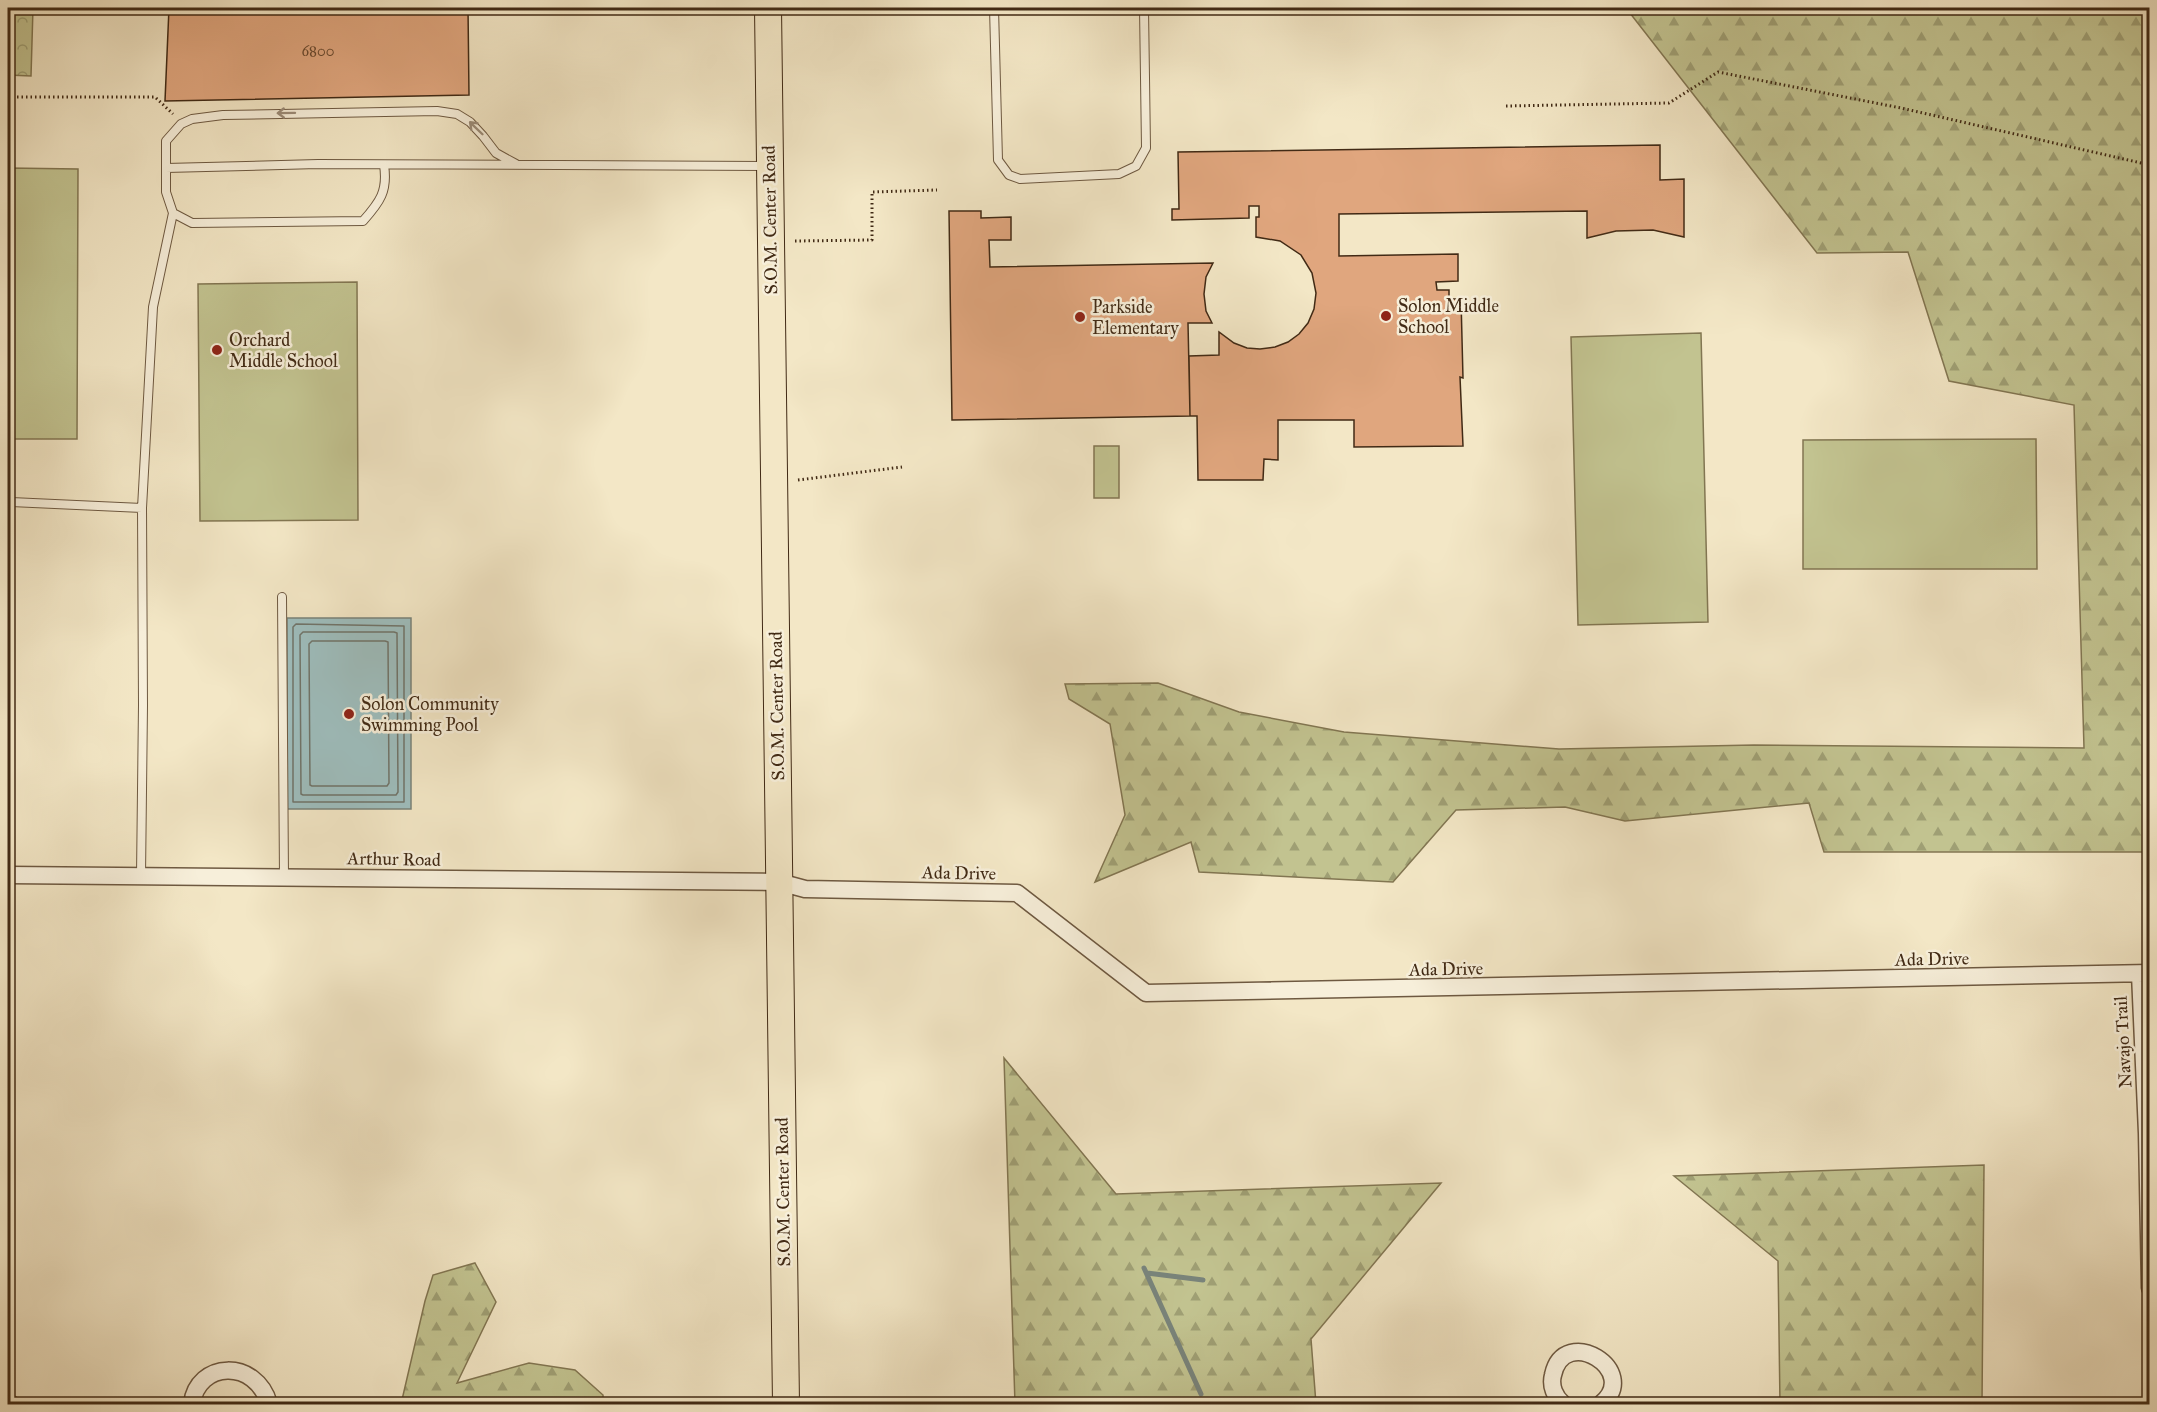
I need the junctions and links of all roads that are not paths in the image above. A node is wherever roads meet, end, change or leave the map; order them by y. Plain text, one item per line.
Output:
1 (768, 8) edge
2 (994, 8) edge
3 (1144, 8) edge
4 (384, 165) junction
5 (519, 166) junction
6 (769, 166) junction
7 (166, 168) junction
8 (173, 213) junction
9 (11, 502) dead end
10 (142, 508) junction
11 (282, 597) dead end
12 (8, 875) edge
13 (141, 876) junction
14 (284, 877) junction
15 (779, 882) junction
16 (2145, 973) edge
17 (2150, 1288) edge
18 (192, 1404) edge
19 (269, 1404) edge
20 (786, 1404) edge
21 (1563, 1404) edge
22 (1601, 1404) edge

1 - 6 main road, S.O.M. Center Road
2 - 3 lane
4 - 5 lane
4 - 7 lane
4 - 8 lane
5 - 6 lane
5 -> 7 lane
6 - 15 main road, S.O.M. Center Road
7 - 8 lane
8 - 10 lane
9 - 10 lane
10 - 13 lane
11 - 14 lane
12 - 13 street, Arthur Road
13 - 14 street, Arthur Road
14 - 15 street, Arthur Road
15 - 16 street, Ada Drive
15 - 20 main road, S.O.M. Center Road
16 - 17 street, Navajo Trail
18 - 19 street
21 - 22 street

